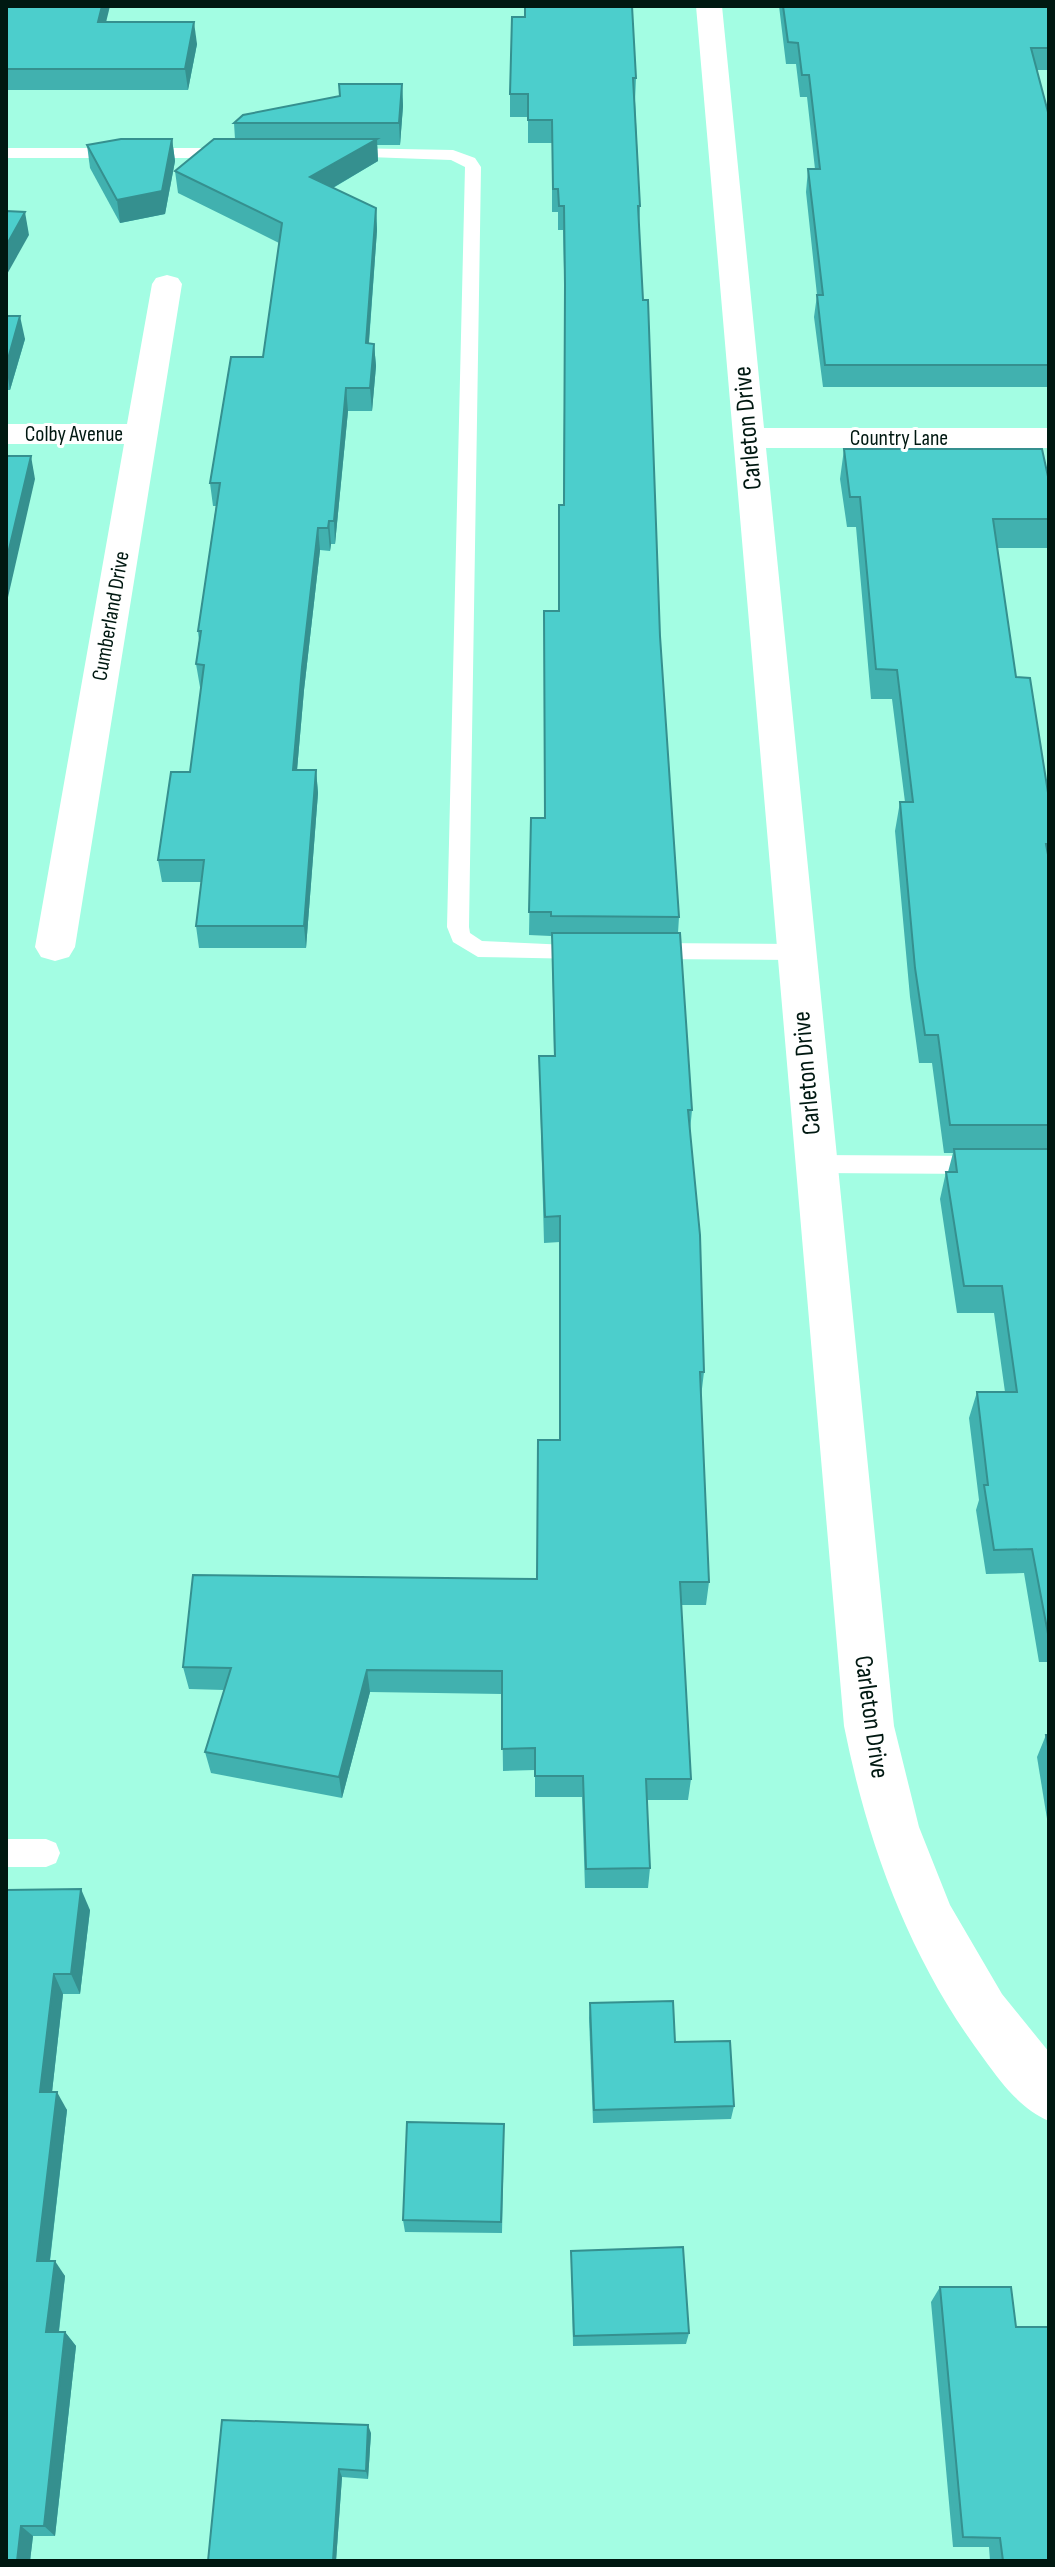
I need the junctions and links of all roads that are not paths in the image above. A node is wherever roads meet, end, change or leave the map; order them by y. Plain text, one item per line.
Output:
1 (709, 6) edge
2 (6, 153) edge
3 (253, 153) edge
4 (331, 153) edge
5 (167, 284) dead end
6 (6, 434) edge
7 (142, 434) junction
8 (749, 438) junction
9 (1049, 438) edge
10 (55, 947) dead end
11 (598, 951) edge
12 (629, 951) edge
13 (796, 952) junction
14 (816, 1164) junction
15 (1002, 1165) edge
16 (6, 1853) edge
17 (46, 1853) dead end
18 (1049, 2093) edge

1 - 8 street, Carleton Drive
2 - 3 lane
4 - 11 lane
5 - 7 street, Cumberland Drive
6 - 7 street, Colby Avenue
7 - 10 street, Cumberland Drive
8 - 9 street, Country Lane
8 - 13 street, Carleton Drive
12 - 13 lane
13 - 14 street, Carleton Drive
14 - 15 lane
14 - 18 street, Carleton Drive
16 - 17 lane

